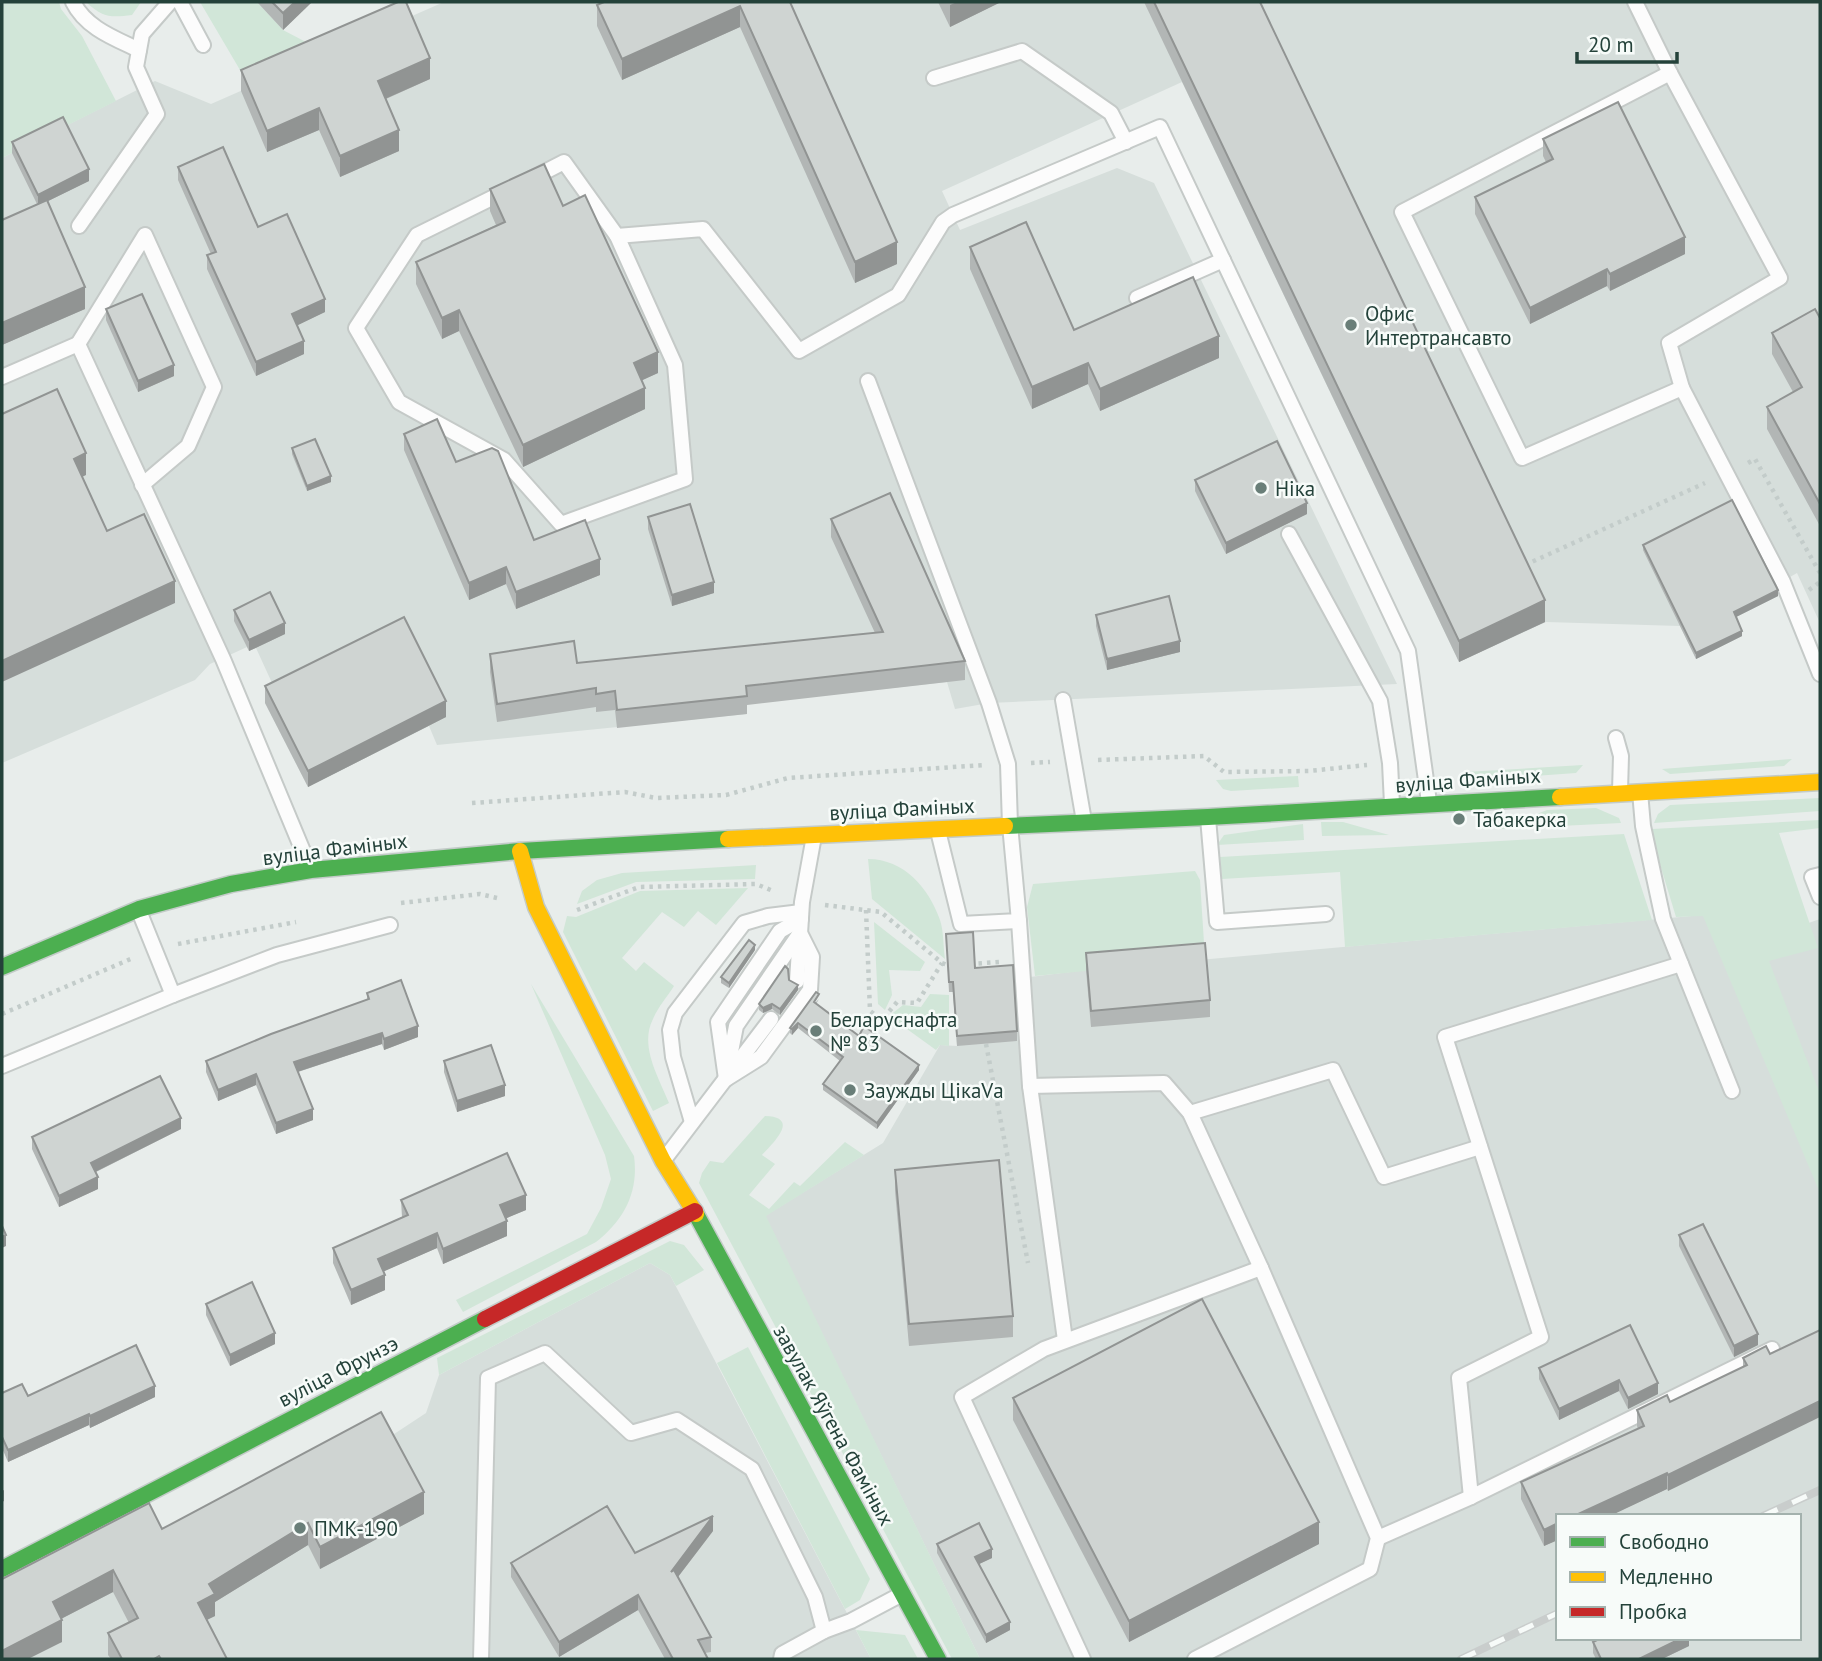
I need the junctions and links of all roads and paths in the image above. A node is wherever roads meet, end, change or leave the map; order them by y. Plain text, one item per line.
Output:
1 (73, 2) edge
2 (170, 2) edge
3 (180, 2) edge
4 (1635, 2) edge
5 (203, 45) dead end
6 (139, 50) junction
7 (1670, 73) junction
8 (934, 78) dead end
9 (1126, 142) junction
10 (79, 226) dead end
11 (617, 236) junction
12 (1223, 260) junction
13 (1137, 298) dead end
14 (78, 344) junction
15 (2, 377) edge
16 (868, 381) dead end
17 (1682, 388) junction
18 (1727, 473) junction
19 (142, 485) junction
20 (1289, 534) dead end
21 (1520, 567) edge
22 (1820, 573) edge
23 (1820, 674) edge
24 (1063, 700) dead end
25 (1616, 738) dead end
26 (1075, 761) junction
27 (1390, 762) junction
28 (1008, 764) junction
29 (1820, 782) edge
30 (1640, 791) junction
31 (1620, 792) junction
32 (472, 803) dead end
33 (1430, 803) junction
34 (1392, 806) junction
35 (1208, 817) junction
36 (1084, 822) junction
37 (1010, 825) junction
38 (938, 830) junction
39 (814, 834) junction
40 (520, 850) junction
41 (311, 870) junction
42 (1820, 875) edge
43 (1820, 897) edge
44 (139, 909) junction
45 (866, 911) junction
46 (1326, 914) dead end
47 (801, 917) junction
48 (1019, 921) junction
49 (390, 925) dead end
50 (1021, 960) junction
51 (942, 963) junction
52 (1681, 964) junction
53 (2, 968) edge
54 (797, 981) edge
55 (173, 995) junction
56 (771, 1019) dead end
57 (986, 1044) edge
58 (2, 1066) edge
59 (726, 1079) junction
60 (1030, 1086) junction
61 (1732, 1091) dead end
62 (1190, 1113) junction
63 (692, 1122) junction
64 (1480, 1147) junction
65 (663, 1161) junction
66 (695, 1211) junction
67 (1261, 1268) junction
68 (1029, 1270) dead end
69 (1065, 1340) junction
70 (1772, 1349) dead end
71 (1471, 1497) junction
72 (1378, 1538) junction
73 (2, 1569) edge
74 (902, 1594) junction
75 (824, 1631) junction
76 (481, 1659) edge
77 (780, 1659) edge
78 (938, 1659) edge
79 (1083, 1659) edge
80 (1195, 1659) edge

1 - 6 lane
2 - 6 lane
3 - 5 lane
4 - 7 lane
6 - 10 lane
7 - 17 lane
7 - 17 lane
8 - 9 lane
9 - 11 lane
9 - 12 lane
11 - 11 lane
12 - 13 lane
12 - 33 lane
14 - 15 lane
14 - 19 lane
14 - 19 lane
16 - 28 lane
17 - 18 lane
18 - 21 path
18 - 22 path
18 - 23 lane
19 - 41 lane
20 - 27 lane
24 - 26 lane
25 - 31 lane
26 - 27 path
26 - 28 path
26 - 36 lane
27 - 34 lane
28 - 32 path
28 - 37 lane
29 - 30 main road, вуліца Фаміных
30 - 31 main road, вуліца Фаміных
30 - 52 lane
31 - 33 main road, вуліца Фаміных
33 - 34 main road, вуліца Фаміных
34 - 35 main road, вуліца Фаміных
35 - 36 main road, вуліца Фаміных
35 - 46 lane
36 - 37 main road, вуліца Фаміных
37 - 38 main road, вуліца Фаміных
37 - 48 lane
38 - 39 main road, вуліца Фаміных
38 - 48 lane
39 - 40 main road, вуліца Фаміных
39 - 47 lane
40 - 41 main road, вуліца Фаміных
40 - 65 main road, завулак Яўгена Фаміных
41 - 44 main road, вуліца Фаміных
42 - 43 lane
44 - 53 main road, вуліца Фаміных
44 - 55 lane
45 - 47 path
45 - 51 path
45 - 51 path
47 - 54 lane
47 - 59 lane
47 - 59 lane
47 - 63 lane
48 - 50 lane
49 - 55 lane
50 - 51 path
50 - 60 lane
52 - 61 lane
52 - 64 lane
55 - 58 lane
56 - 59 lane
57 - 68 path
59 - 63 lane
60 - 62 lane
60 - 69 lane
62 - 64 lane
62 - 67 lane
63 - 65 lane
64 - 71 lane
65 - 66 main road, завулак Яўгена Фаміных
66 - 73 main road, вуліца Фрунзэ
66 - 74 main road, завулак Яўгена Фаміных
67 - 69 lane
67 - 72 lane
69 - 79 lane
70 - 71 lane
71 - 72 lane
72 - 80 lane
74 - 75 lane
74 - 78 main road, завулак Яўгена Фаміных
75 - 76 lane
75 - 77 lane

